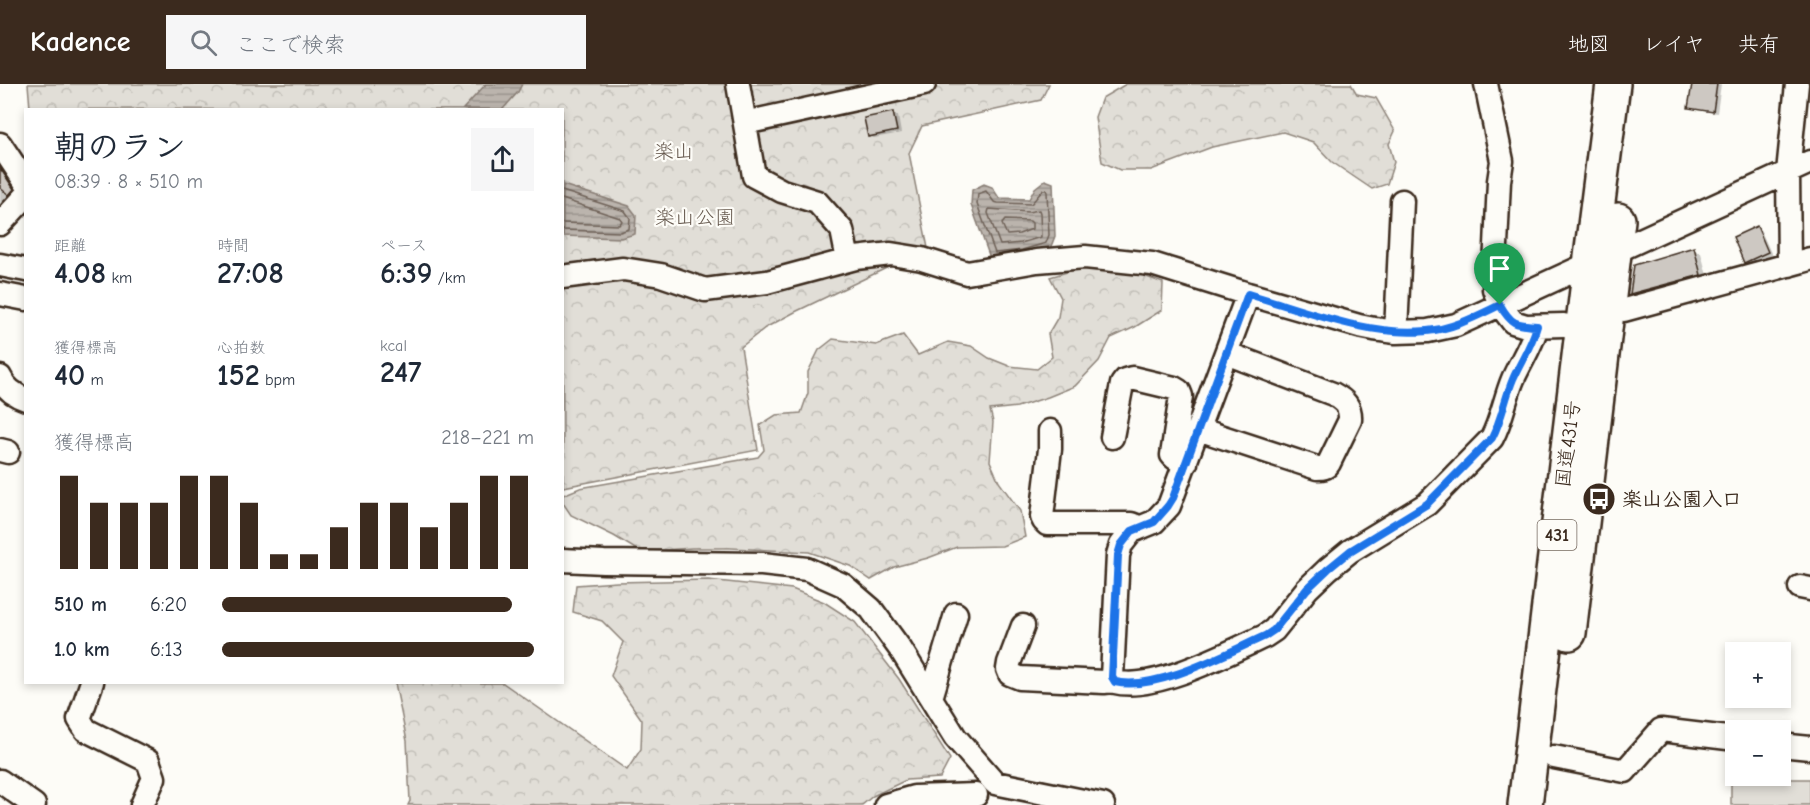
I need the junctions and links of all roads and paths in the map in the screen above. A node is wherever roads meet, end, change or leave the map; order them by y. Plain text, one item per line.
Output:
1 (738, 84) edge
2 (924, 84) edge
3 (1486, 84) edge
4 (1613, 84) edge
5 (1635, 84) edge
6 (1797, 84) edge
7 (745, 123) junction
8 (0, 144) edge
9 (1810, 162) edge
10 (1788, 172) junction
11 (24, 180) edge
12 (24, 198) edge
13 (1402, 201) dead end
14 (0, 224) edge
15 (1602, 259) junction
16 (848, 260) junction
17 (1799, 262) edge
18 (0, 265) edge
19 (24, 270) edge
20 (564, 277) edge
21 (0, 294) edge
22 (1248, 294) junction
23 (24, 299) edge
24 (1500, 305) junction
25 (1624, 310) dead end
26 (1564, 325) dead end
27 (1537, 326) junction
28 (1396, 332) junction
29 (1226, 353) junction
30 (0, 378) edge
31 (24, 398) edge
32 (1198, 429) junction
33 (1050, 431) dead end
34 (1112, 436) dead end
35 (1186, 463) junction
36 (1139, 527) junction
37 (564, 560) edge
38 (956, 614) dead end
39 (1023, 626) dead end
40 (1113, 681) junction
41 (91, 684) edge
42 (931, 698) junction
43 (1725, 738) edge
44 (1791, 746) edge
45 (1810, 748) edge
46 (1554, 758) junction
47 (0, 781) edge
48 (995, 783) junction
49 (976, 795) junction
50 (34, 805) edge
51 (142, 805) edge
52 (886, 805) edge
53 (956, 805) edge
54 (1103, 805) edge
55 (1525, 805) edge
56 (1548, 805) edge

1 - 7 street
2 - 7 street
3 - 24 street
4 - 15 highway, 国道431号 / 431
5 - 15 highway, 国道431号 / 431
6 - 10 street
7 - 16 street
8 - 11 street
9 - 10 street
10 - 15 street
10 - 17 street
12 - 14 street
13 - 28 street
15 - 24 street
15 - 46 highway, 国道431号 / 431
15 - 55 highway, 国道431号 / 431
16 - 20 street
16 - 22 street
17 - 25 street
18 - 19 street
21 - 23 street
22 - 28 street
22 - 29 street
24 - 27 street
24 - 28 street
26 - 27 street
27 - 40 street
29 - 32 street
29 - 32 street
30 - 31 street
32 - 35 street
33 - 36 street
34 - 35 street
35 - 36 street
36 - 40 street
37 - 42 street
38 - 42 street
39 - 40 street
41 - 51 street
42 - 48 street
43 - 46 street
44 - 45 street
46 - 56 highway, 国道431号 / 431
47 - 50 street
48 - 49 street
48 - 54 street
49 - 52 street
49 - 53 street

